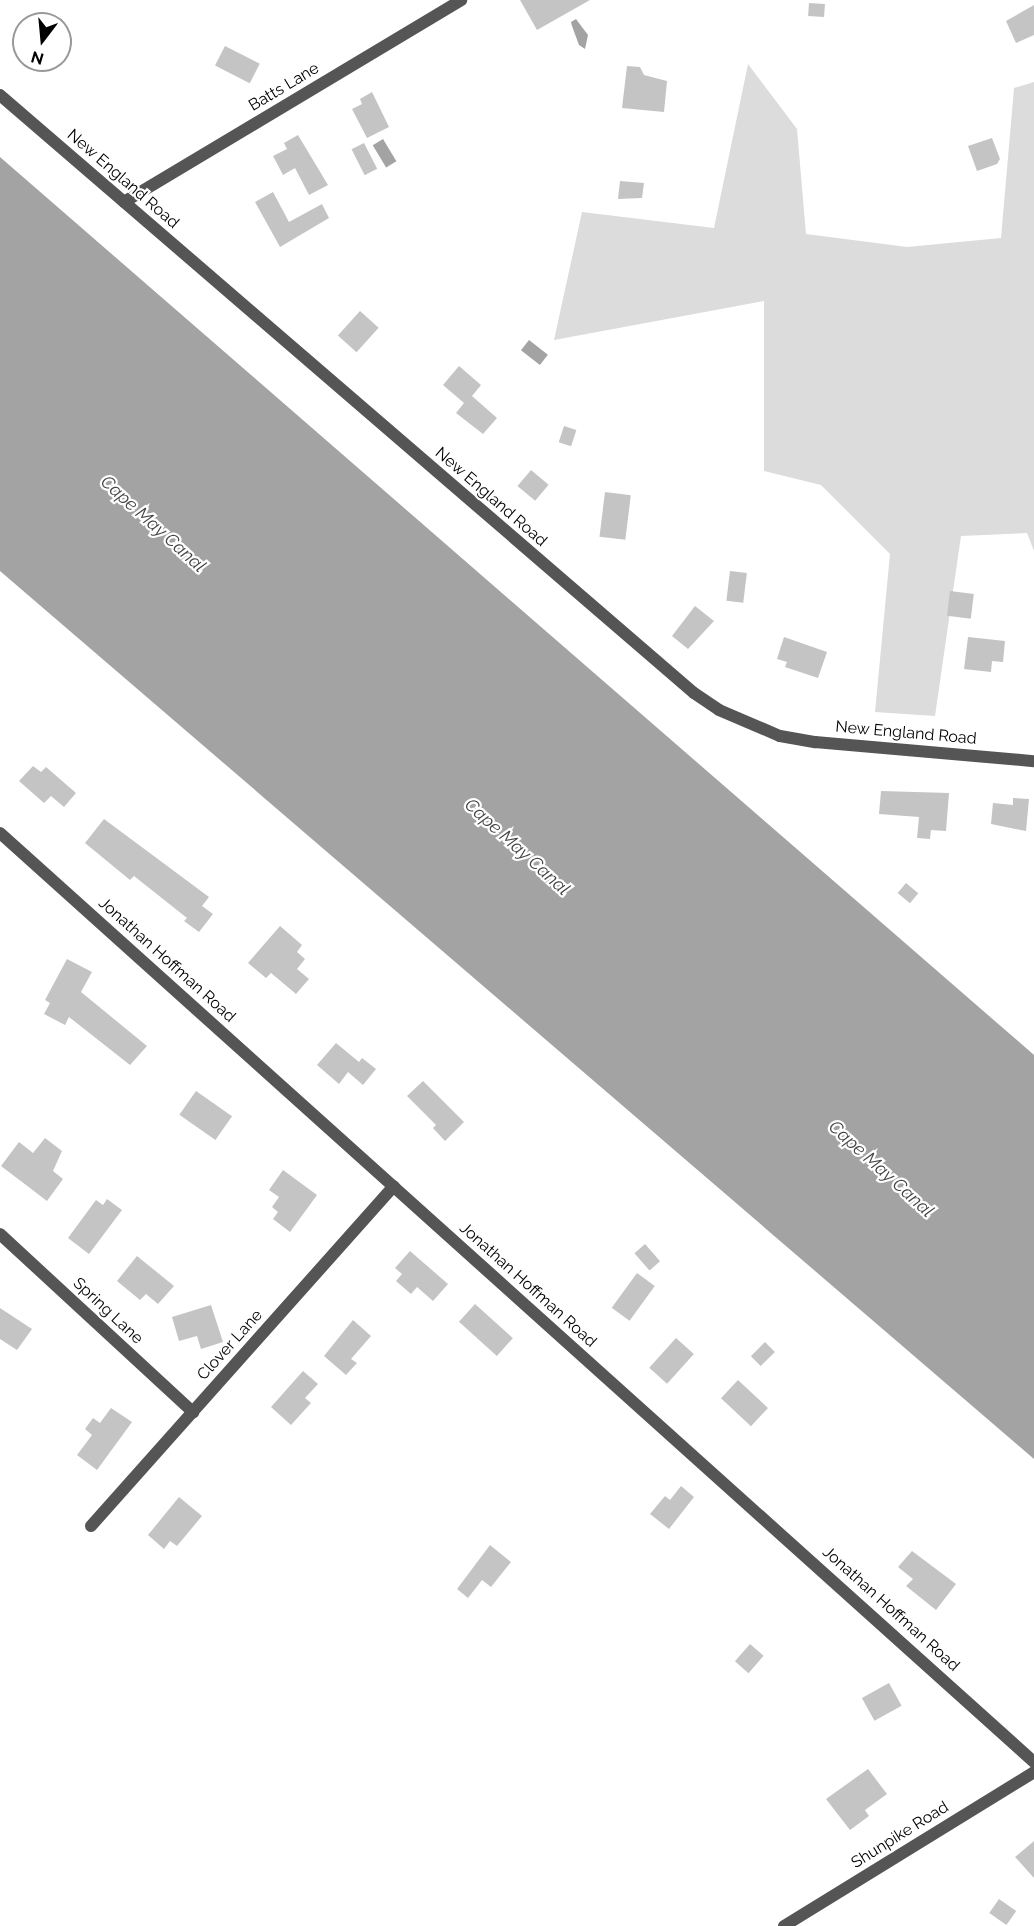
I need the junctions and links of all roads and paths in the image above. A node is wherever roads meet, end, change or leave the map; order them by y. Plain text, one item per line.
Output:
1 (460, 0) edge
2 (0, 95) edge
3 (124, 202) junction
4 (1034, 760) edge
5 (0, 833) edge
6 (394, 1186) junction
7 (0, 1234) edge
8 (193, 1412) junction
9 (92, 1526) dead end
10 (1034, 1762) edge
11 (1034, 1772) edge
12 (784, 1926) edge

1 - 3 street, Batts Lane
2 - 3 street, New England Road
3 - 4 street, New England Road
5 - 6 street, Jonathan Hoffman Road
6 - 8 street, Clover Lane
6 - 10 street, Jonathan Hoffman Road
7 - 8 street, Spring Lane
8 - 9 street, Clover Lane
11 - 12 street, Shunpike Road

